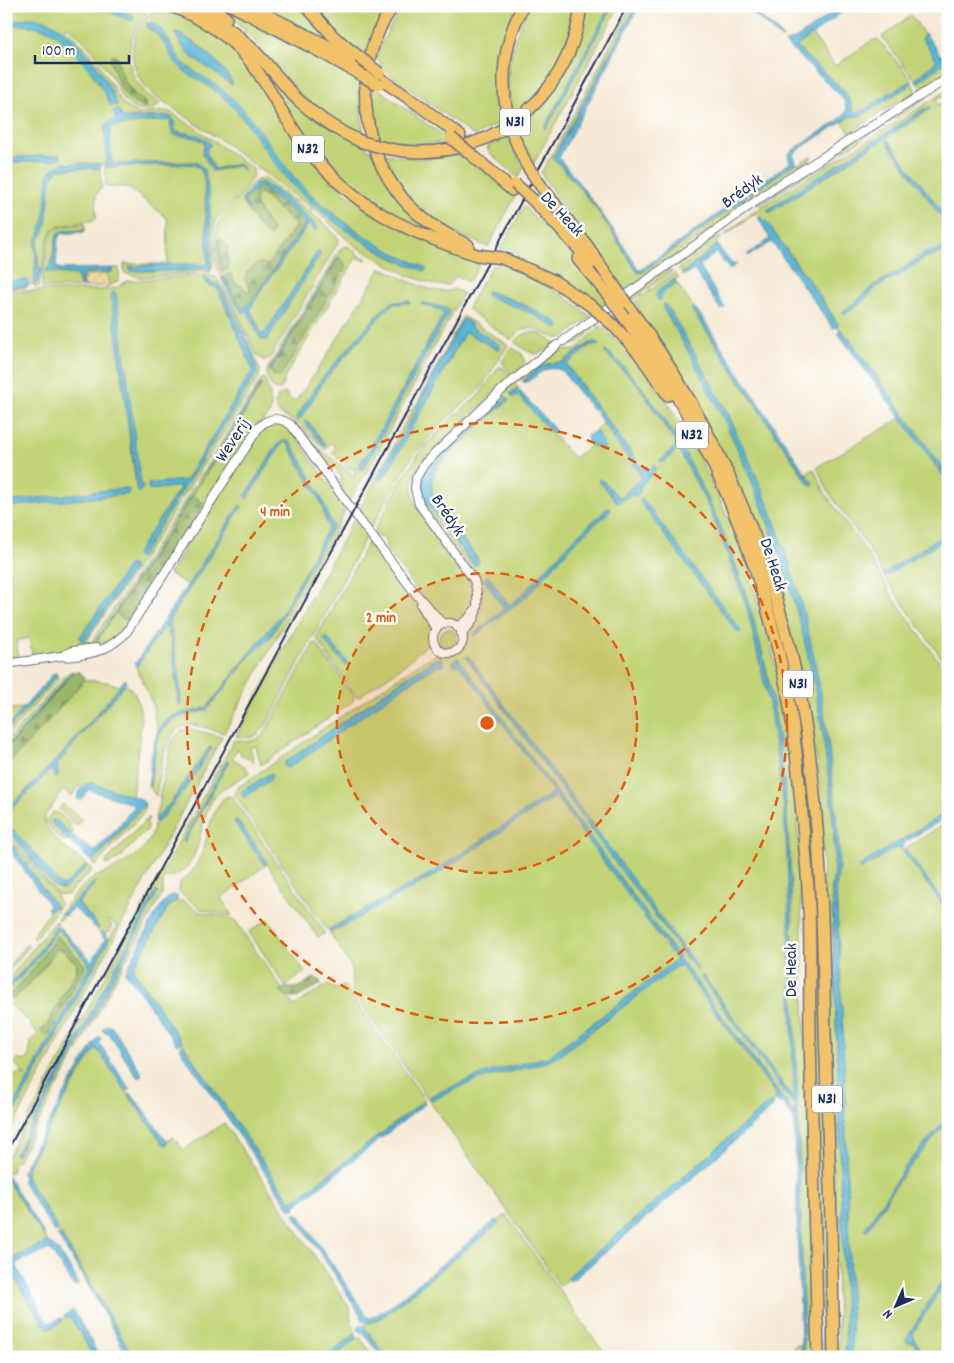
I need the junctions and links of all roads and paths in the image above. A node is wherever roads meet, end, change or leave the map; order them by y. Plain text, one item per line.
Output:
1 (171, 6) edge
2 (188, 6) edge
3 (209, 6) edge
4 (233, 6) edge
5 (251, 6) edge
6 (306, 6) edge
7 (393, 6) edge
8 (522, 6) edge
9 (581, 6) edge
10 (359, 65) junction
11 (948, 78) edge
12 (381, 80) junction
13 (306, 106) junction
14 (478, 252) junction
15 (614, 292) junction
16 (627, 310) junction
17 (735, 511) junction
18 (416, 594) junction
19 (443, 624) junction
20 (436, 629) junction
21 (459, 630) junction
22 (6, 664) edge
23 (818, 1357) edge
24 (834, 1357) edge

1 - 14 highway, N32
2 - 13 highway, N31
3 - 13 highway, N31
4 - 10 highway, De Heak / N31
5 - 10 highway, De Heak / N31
6 - 10 highway, N31
7 - 14 highway, N32
8 - 15 highway, N31, bridge
9 - 13 highway, N31, bridge
10 - 12 highway, De Heak / N31, bridge
10 - 12 highway, N31, bridge
11 - 21 street, Brédyk
12 - 15 highway, De Heak / N31, bridge
14 - 17 highway, N32, bridge
15 - 16 highway, De Heak / N31, bridge
16 - 17 highway, De Heak / N31
16 - 24 highway, De Heak / N31
17 - 23 highway, De Heak / N31
18 - 19 street, Weverij
18 - 20 street, Weverij
18 - 22 street, Weverij
19 - 20 street
19 - 21 street
20 - 21 street

